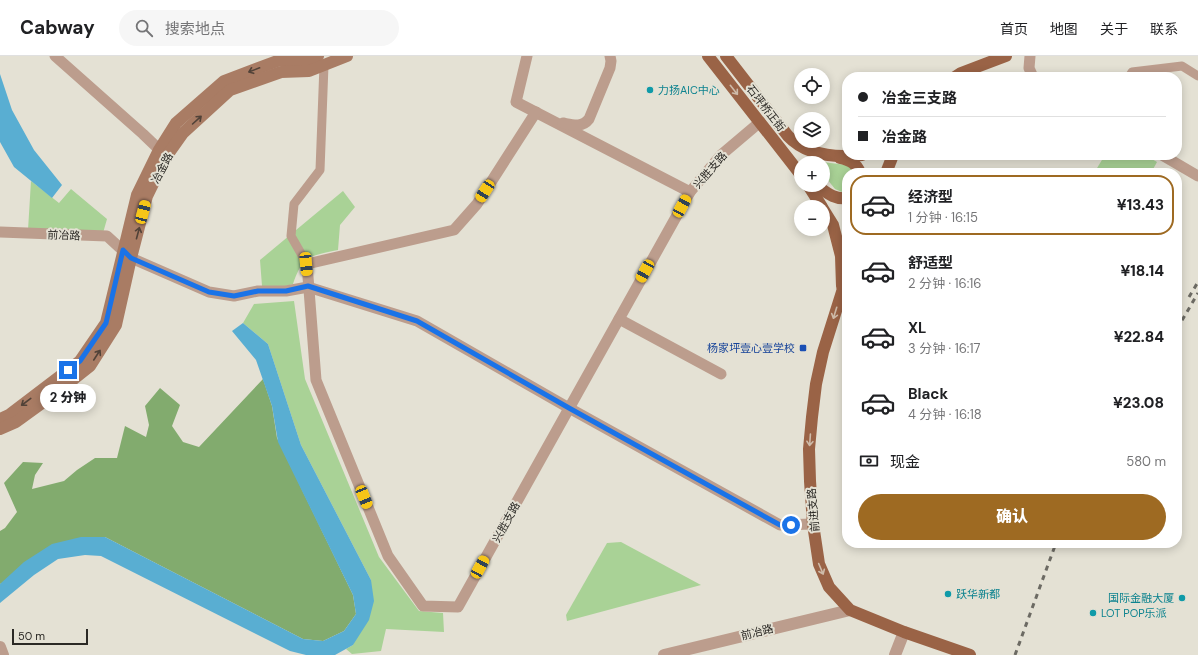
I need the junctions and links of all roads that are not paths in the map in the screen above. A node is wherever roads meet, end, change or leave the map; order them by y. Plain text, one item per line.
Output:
1 (55, 56) edge
2 (347, 56) edge
3 (527, 56) edge
4 (610, 56) edge
5 (708, 56) edge
6 (726, 56) edge
7 (1006, 56) edge
8 (1030, 56) edge
9 (1185, 56) edge
10 (321, 60) edge
11 (1182, 66) junction
12 (965, 72) edge
13 (1031, 72) edge
14 (1132, 72) edge
15 (1198, 76) edge
16 (536, 112) junction
17 (554, 122) junction
18 (760, 122) junction
19 (162, 153) junction
20 (834, 156) junction
21 (842, 156) edge
22 (842, 158) edge
23 (848, 160) edge
24 (1171, 160) edge
25 (794, 166) edge
26 (857, 168) edge
27 (1198, 176) edge
28 (690, 192) junction
29 (825, 192) edge
30 (842, 198) edge
31 (830, 220) edge
32 (0, 232) edge
33 (127, 254) junction
34 (306, 264) junction
35 (308, 286) junction
36 (842, 288) joint
37 (619, 319) junction
38 (721, 374) dead end
39 (569, 408) junction
40 (0, 419) edge
41 (0, 429) edge
42 (813, 524) junction
43 (850, 610) junction
44 (904, 632) junction
45 (0, 647) edge
46 (3, 655) edge
47 (664, 655) edge
48 (895, 655) edge
49 (945, 655) edge
50 (970, 655) edge

1 - 19 street
2 - 10 main road, 冶金路
3 - 16 street
4 - 17 street
5 -> 18 main road, 石坪桥正街
6 - 20 main road, 石坪桥正街
7 - 12 main road
8 - 13 street
9 - 11 street
10 - 19 main road, 冶金路
10 - 34 street
11 - 14 street
11 - 15 street
16 - 17 street
16 - 34 street
17 - 28 street
18 - 25 main road, 石坪桥正街
18 - 28 street, 兴胜支路
19 - 33 main road, 冶金路
20 - 21 main road, 石坪桥正街
20 - 22 main road
23 - 26 main road
24 - 27 street
28 - 37 street, 兴胜支路
29 - 30 main road
31 - 36 main road
32 - 33 street, 前冶路
33 - 35 street, 前冶路
33 -> 40 main road, 冶金路
41 -> 33 main road, 冶金路
34 - 35 street
35 - 39 street
35 - 39 street, 兴胜支路
36 -> 42 main road, 前进支路
37 - 38 street
37 - 39 street, 兴胜支路
39 - 42 street
42 -> 43 main road, 前进支路
43 - 44 main road, 前进支路
43 - 47 street, 前冶路
44 - 48 street
44 - 49 main road
44 - 50 main road, 前进支路
45 - 46 street

